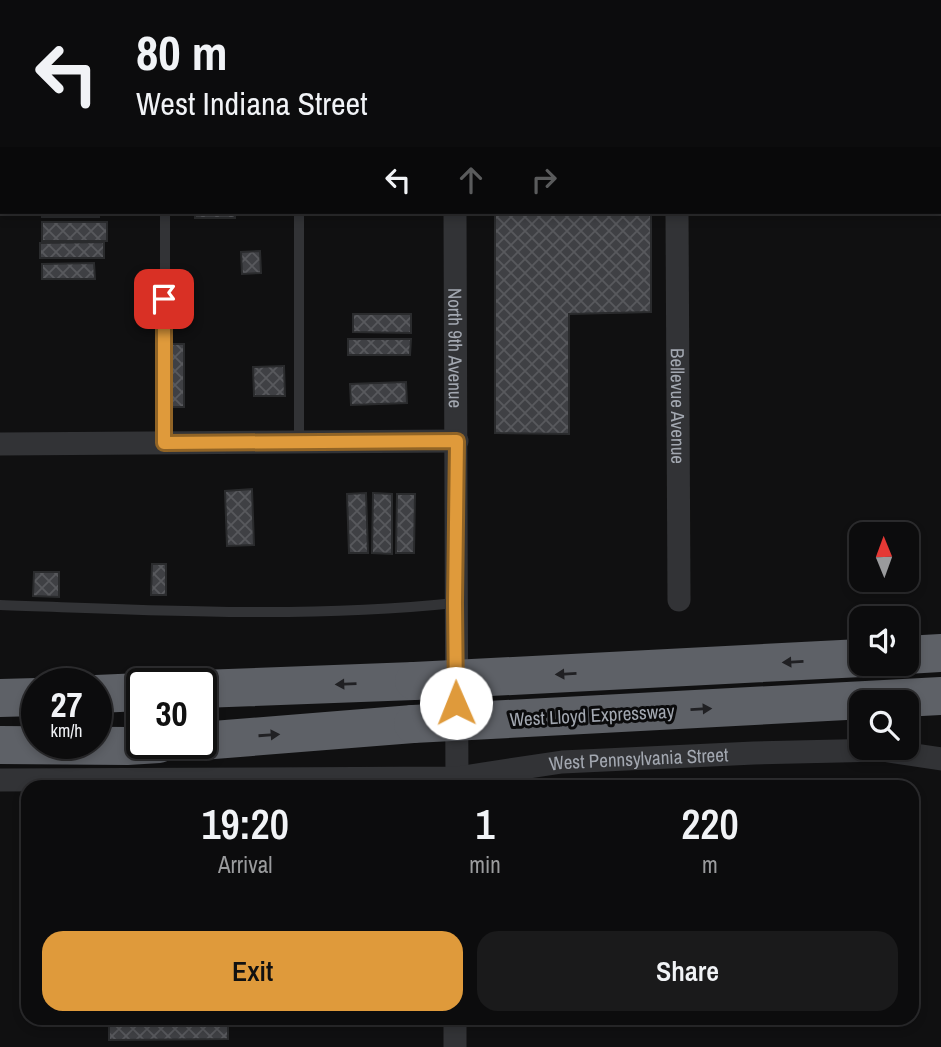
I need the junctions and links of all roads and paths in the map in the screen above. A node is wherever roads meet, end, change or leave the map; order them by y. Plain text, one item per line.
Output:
1 (165, 214) edge
2 (299, 214) edge
3 (455, 214) edge
4 (677, 214) edge
5 (457, 441) junction
6 (299, 442) junction
7 (164, 443) junction
8 (0, 444) edge
9 (679, 600) dead end
10 (455, 603) junction
11 (0, 605) edge
12 (941, 653) edge
13 (919, 654) edge
14 (849, 659) edge
15 (217, 688) edge
16 (941, 696) edge
17 (21, 697) edge
18 (0, 698) edge
19 (217, 740) edge
20 (0, 745) edge
21 (126, 746) edge
22 (941, 760) edge
23 (0, 780) edge
24 (21, 780) edge
25 (457, 780) edge
26 (472, 780) edge
27 (455, 1025) edge
28 (455, 1047) edge

1 - 7 lane
2 - 6 lane
3 - 5 street, North 9th Avenue
4 - 9 street, Bellevue Avenue
5 - 6 street
5 - 10 street, North 9th Avenue
6 - 7 street
7 - 8 street
10 - 11 lane
10 - 25 street, North 9th Avenue
12 - 13 highway
14 -> 15 highway, bridge
19 -> 16 highway, West Lloyd Expressway, bridge
17 - 18 highway
20 - 21 highway
22 - 26 street, West Pennsylvania Street
23 - 24 street, West Pennsylvania Street
27 - 28 street

